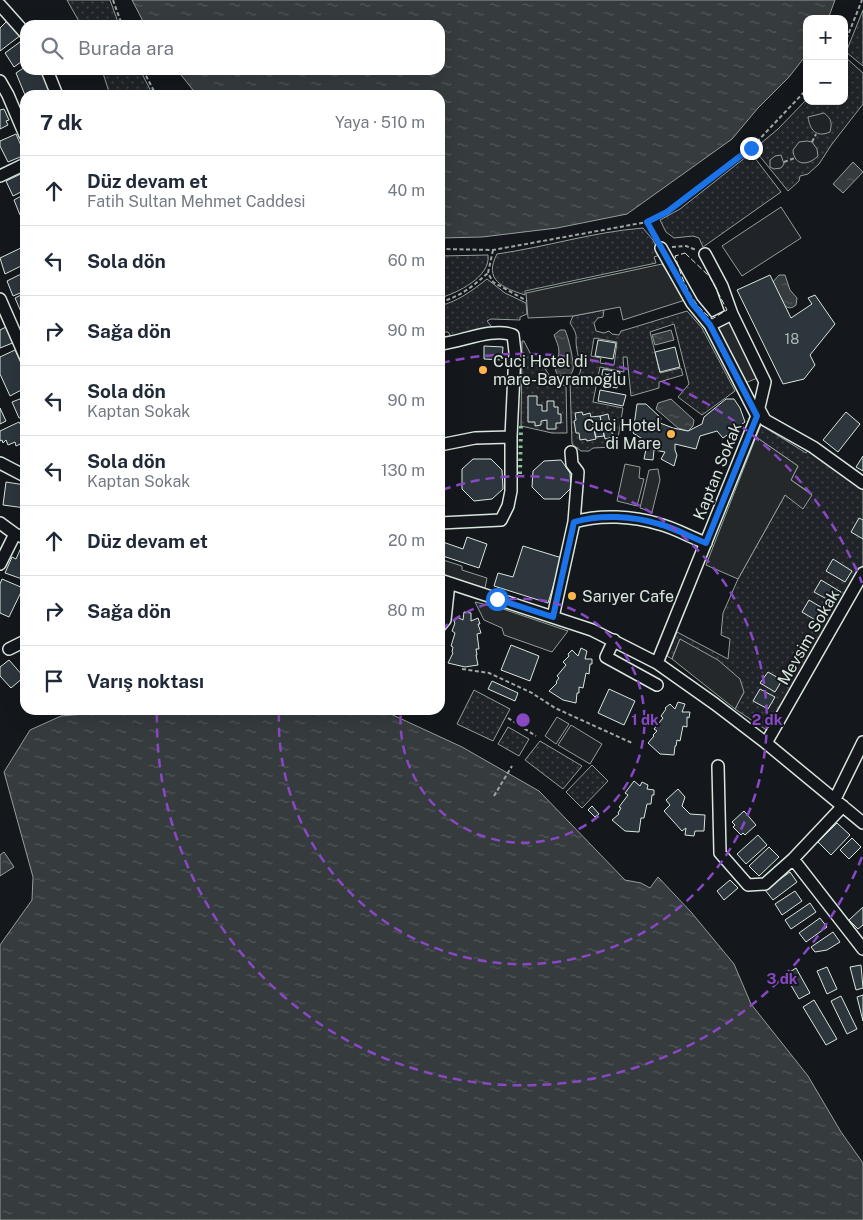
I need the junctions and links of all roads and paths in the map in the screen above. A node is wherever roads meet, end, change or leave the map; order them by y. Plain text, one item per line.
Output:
1 (113, 0) edge
2 (862, 0) edge
3 (0, 5) edge
4 (120, 20) edge
5 (20, 27) edge
6 (848, 35) edge
7 (49, 75) edge
8 (146, 75) edge
9 (0, 81) edge
10 (55, 90) edge
11 (153, 90) edge
12 (803, 93) edge
13 (20, 123) edge
14 (816, 134) dead end
15 (812, 142) dead end
16 (794, 158) dead end
17 (784, 162) dead end
18 (20, 166) edge
19 (0, 176) edge
20 (647, 222) junction
21 (661, 248) junction
22 (445, 249) edge
23 (493, 250) junction
24 (705, 254) joint
25 (488, 273) junction
26 (0, 298) edge
27 (445, 301) edge
28 (527, 301) dead end
29 (732, 314) junction
30 (710, 325) junction
31 (445, 343) edge
32 (20, 344) edge
33 (758, 412) junction
34 (511, 437) junction
35 (445, 444) edge
36 (571, 452) dead end
37 (0, 465) edge
38 (20, 474) edge
39 (863, 483) edge
40 (0, 522) edge
41 (574, 522) junction
42 (445, 523) edge
43 (20, 536) edge
44 (706, 543) junction
45 (0, 564) edge
46 (863, 573) edge
47 (445, 582) edge
48 (553, 617) junction
49 (445, 620) edge
50 (614, 640) junction
51 (20, 644) edge
52 (9, 649) dead end
53 (657, 663) junction
54 (462, 669) dead end
55 (657, 685) dead end
56 (508, 718) dead end
57 (536, 736) dead end
58 (863, 742) edge
59 (632, 743) dead end
60 (766, 743) junction
61 (512, 766) dead end
62 (718, 766) dead end
63 (494, 796) dead end
64 (839, 803) junction
65 (863, 823) edge
66 (793, 859) junction
67 (863, 949) edge

1 - 4 path
2 - 6 path
3 - 5 street
7 - 10 street
8 - 11 path
9 - 13 street
12 - 20 path
14 - 15 path
16 - 17 path
18 - 19 street
20 - 21 path
20 - 23 path
21 - 24 path
21 - 30 street, Kaptan Sokak
22 - 23 path
23 - 25 path
24 - 29 street
25 - 27 path
25 - 28 path
26 - 32 street
29 - 30 street
29 - 33 street
30 - 33 street, Kaptan Sokak
31 - 34 street
33 - 39 street
33 - 44 street, Kaptan Sokak
34 - 35 street
34 - 42 street
36 - 41 street
37 - 38 street
40 - 43 street
41 - 44 street
41 - 48 street
43 - 45 street
44 - 53 street, Kaptan Sokak
46 - 60 street, Mevsim Sokak
47 - 48 street
47 - 49 street
48 - 50 street
50 - 53 street
50 - 55 street
51 - 52 street
53 - 60 street
54 - 59 path
56 - 57 path
58 - 64 street
60 - 64 street
61 - 63 path
62 - 66 street
64 - 65 street
64 - 66 street
66 - 67 street

